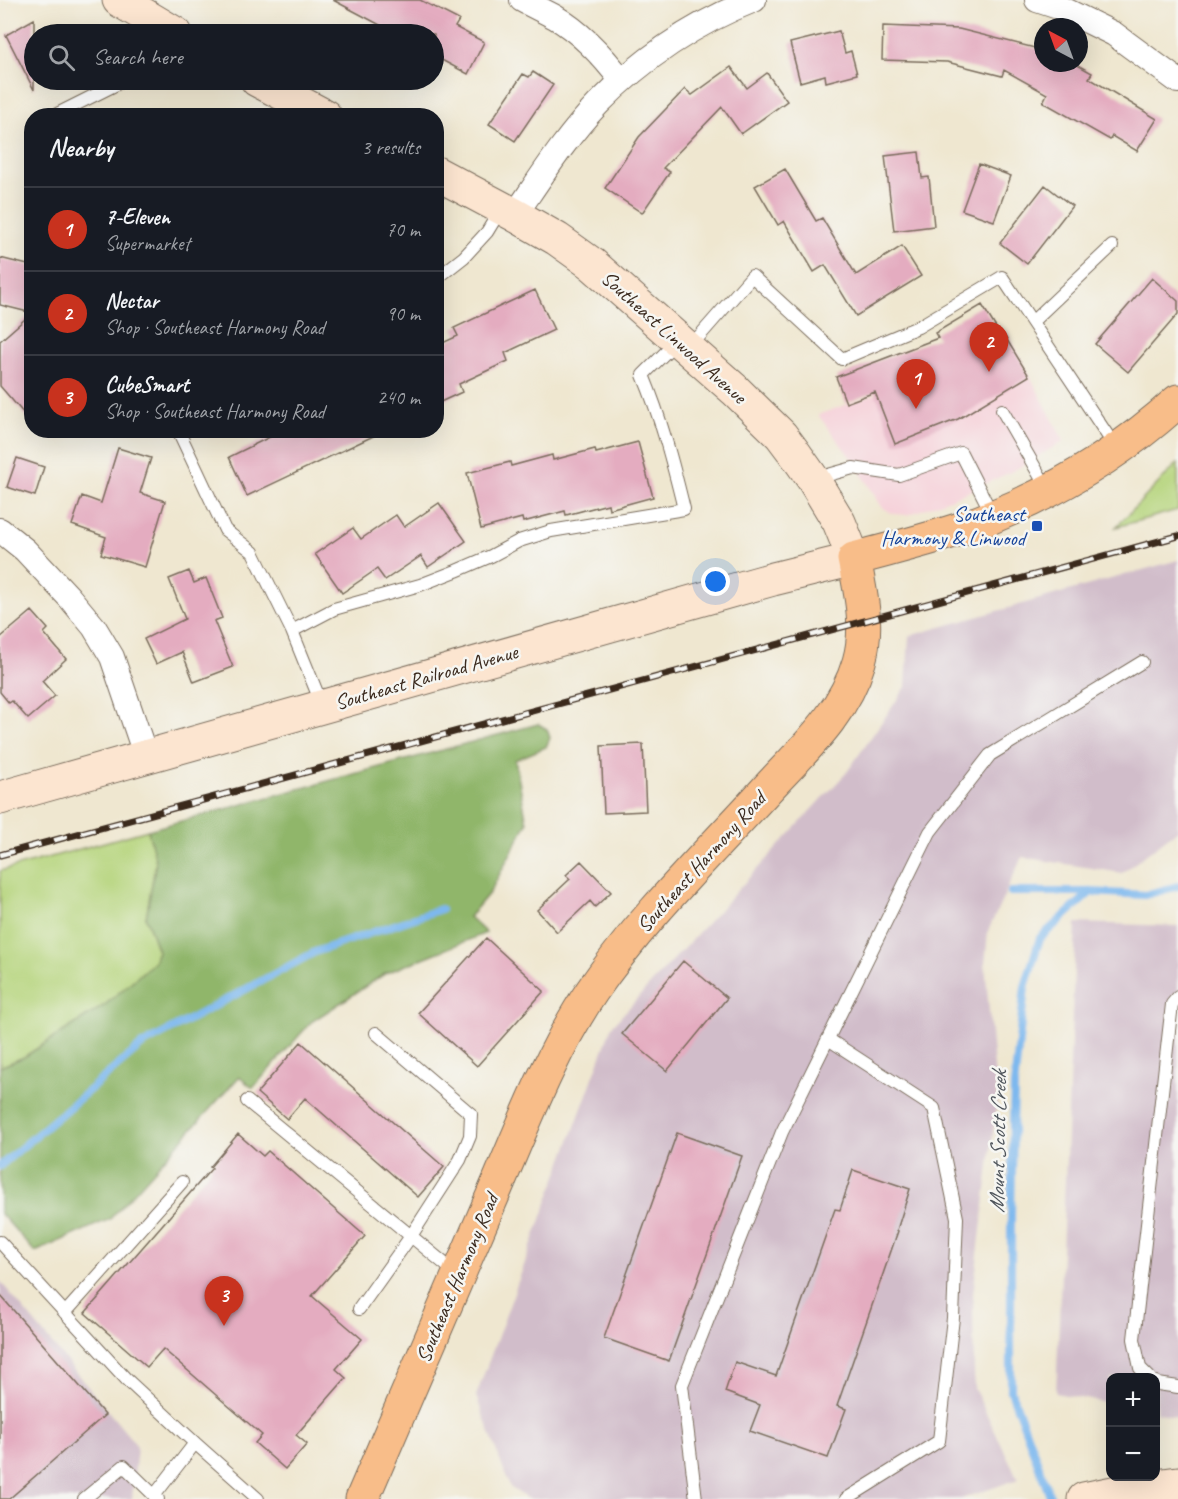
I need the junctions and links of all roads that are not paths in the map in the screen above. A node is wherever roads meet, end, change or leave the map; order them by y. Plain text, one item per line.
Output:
1 (119, 0) edge
2 (522, 0) edge
3 (754, 0) edge
4 (1037, 0) edge
5 (151, 24) edge
6 (622, 81) junction
7 (1178, 81) edge
8 (105, 90) edge
9 (276, 90) edge
10 (69, 108) edge
11 (310, 108) edge
12 (444, 177) edge
13 (508, 212) junction
14 (1112, 246) dead end
15 (444, 273) edge
16 (1032, 322) junction
17 (683, 344) junction
18 (1178, 401) edge
19 (1002, 410) dead end
20 (182, 438) edge
21 (1117, 449) junction
22 (813, 479) junction
23 (1048, 491) junction
24 (993, 516) junction
25 (0, 530) edge
26 (854, 560) junction
27 (292, 631) junction
28 (1142, 662) dead end
29 (322, 706) junction
30 (146, 757) junction
31 (0, 798) edge
32 (1178, 997) edge
33 (376, 1033) dead end
34 (828, 1039) junction
35 (247, 1101) dead end
36 (182, 1182) dead end
37 (411, 1236) junction
38 (0, 1242) edge
39 (458, 1275) junction
40 (359, 1309) dead end
41 (65, 1313) junction
42 (1146, 1373) edge
43 (1160, 1384) edge
44 (1178, 1387) edge
45 (195, 1443) junction
46 (1178, 1483) edge
47 (156, 1497) edge
48 (84, 1499) edge
49 (258, 1499) edge
50 (362, 1499) edge
51 (696, 1499) edge
52 (846, 1499) edge
53 (1084, 1499) edge

1 - 5 street
2 - 6 street
3 - 6 street
4 - 7 street
6 - 13 street
8 - 10 lane
9 - 11 street
12 - 13 street, Southeast Linwood Avenue
13 - 15 lane
13 - 17 street, Southeast Linwood Avenue
14 - 16 lane
16 - 17 lane
16 - 21 lane
17 - 22 street, Southeast Linwood Avenue
17 - 27 lane
18 - 21 main road
19 - 23 lane
20 - 27 lane
21 - 23 main road
22 - 24 lane
22 - 26 street, Southeast Linwood Avenue
23 - 24 main road
24 - 26 main road
25 - 30 street
26 - 29 street, Southeast Railroad Avenue
26 - 39 main road, Southeast Harmony Road
27 - 29 lane
28 - 34 lane
29 - 30 street, Southeast Railroad Avenue
30 - 31 street, Southeast Railroad Avenue
32 - 42 lane
33 - 37 lane
34 - 51 lane
34 - 52 lane
35 - 37 lane
36 - 41 lane
37 - 39 lane
37 - 40 lane
38 - 41 lane
39 - 50 main road, Southeast Harmony Road
41 - 45 lane
43 - 44 lane
45 - 47 lane
45 - 49 lane
46 - 53 street
47 - 48 lane

